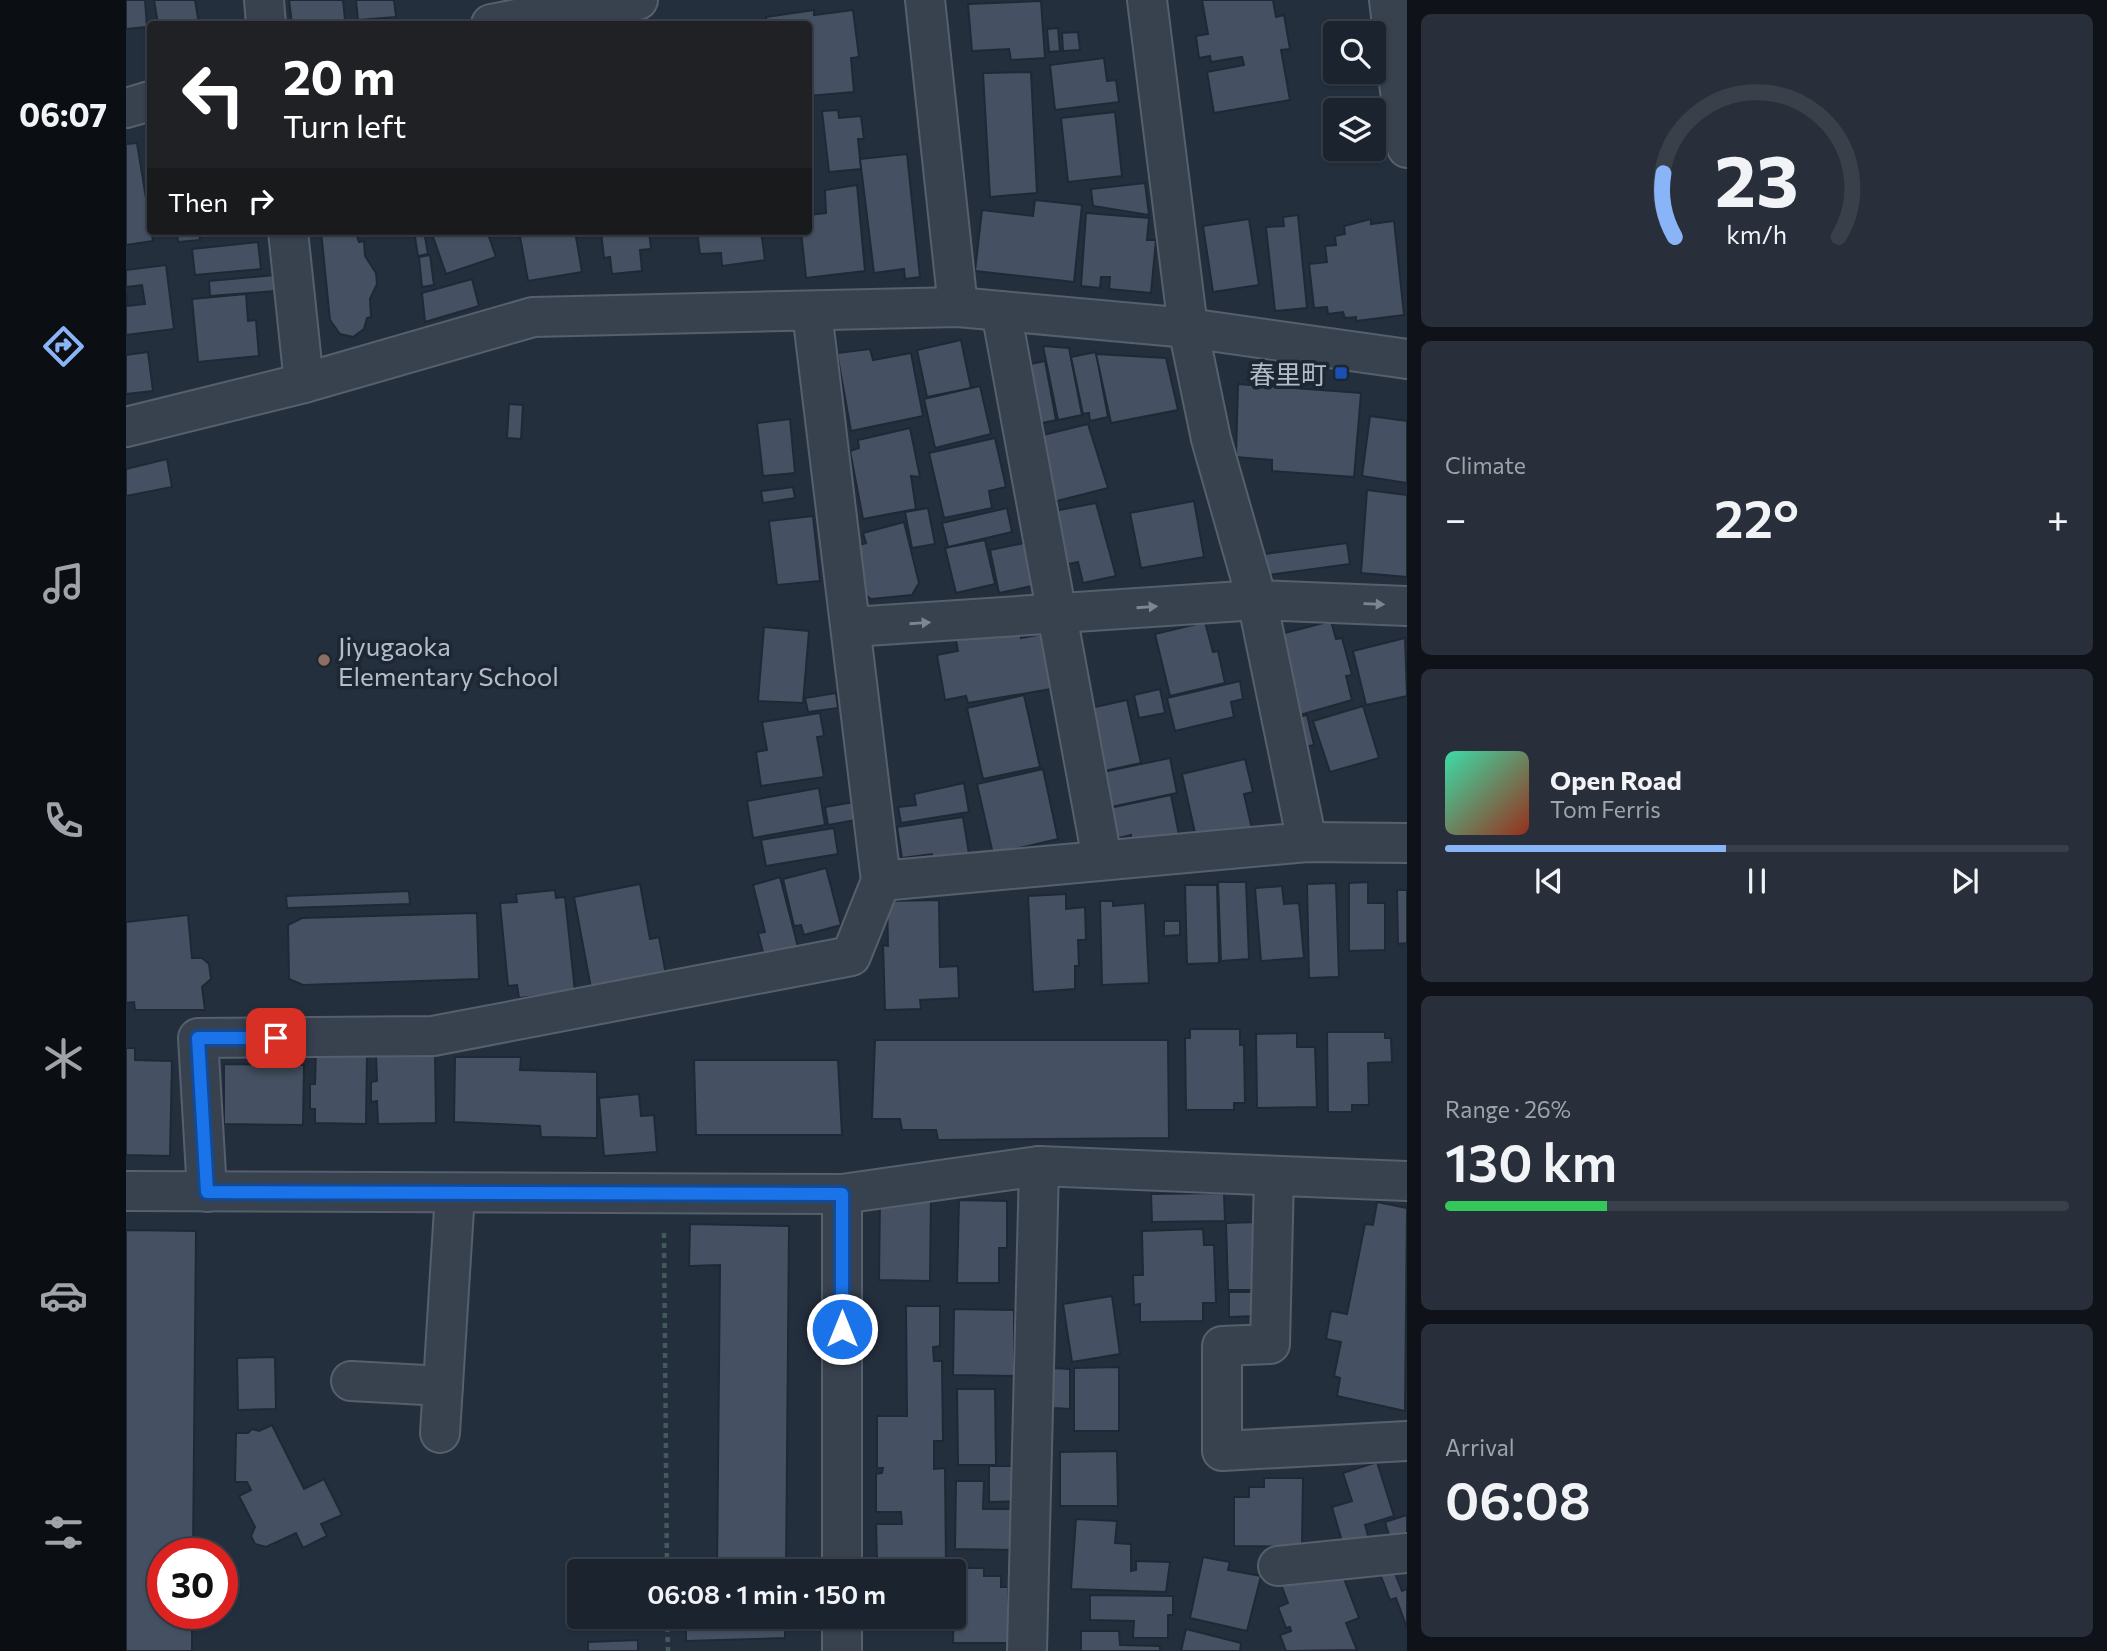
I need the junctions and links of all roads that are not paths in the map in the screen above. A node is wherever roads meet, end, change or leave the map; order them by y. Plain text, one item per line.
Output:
1 (264, 0) edge
2 (638, 0) edge
3 (925, 0) edge
4 (1147, 0) edge
5 (1390, 0) edge
6 (573, 4) edge
7 (266, 21) edge
8 (503, 21) edge
9 (147, 102) edge
10 (126, 108) edge
11 (1407, 148) edge
12 (288, 235) edge
13 (958, 307) junction
14 (1001, 311) junction
15 (812, 312) junction
16 (1188, 328) junction
17 (1407, 359) edge
18 (304, 383) junction
19 (126, 427) edge
20 (1257, 600) junction
21 (1407, 606) edge
22 (1059, 613) junction
23 (852, 627) junction
24 (1307, 842) junction
25 (1407, 843) edge
26 (1102, 859) junction
27 (881, 881) junction
28 (1039, 1166) junction
29 (1274, 1176) junction
30 (1407, 1181) edge
31 (126, 1191) edge
32 (207, 1192) junction
33 (456, 1193) junction
34 (842, 1194) junction
35 (351, 1381) dead end
36 (443, 1386) junction
37 (440, 1433) dead end
38 (1407, 1441) edge
39 (1407, 1553) edge
40 (842, 1559) edge
41 (1278, 1566) dead end
42 (842, 1629) edge
43 (842, 1651) edge
44 (1027, 1651) edge

1 - 7 street
2 - 6 street
3 - 13 street
4 - 16 street
5 - 11 street
6 - 8 street
9 - 10 street
12 - 18 street
13 - 14 street
13 - 15 street
14 - 16 street
14 - 22 street
15 - 18 street
15 - 23 street
16 - 17 street
16 - 20 street
18 - 19 street
20 -> 21 street
22 -> 20 street
20 - 24 street
23 -> 22 street
22 - 26 street
23 - 27 street
24 - 25 street
24 - 26 street
26 - 27 street
27 - 32 street
28 - 29 street
28 - 34 street
28 - 44 street
29 - 30 street
29 - 38 street
31 - 32 street
32 - 33 street
33 - 34 street
33 - 36 street
34 - 40 street
35 - 36 street
36 - 37 street
39 - 41 street
42 - 43 street

